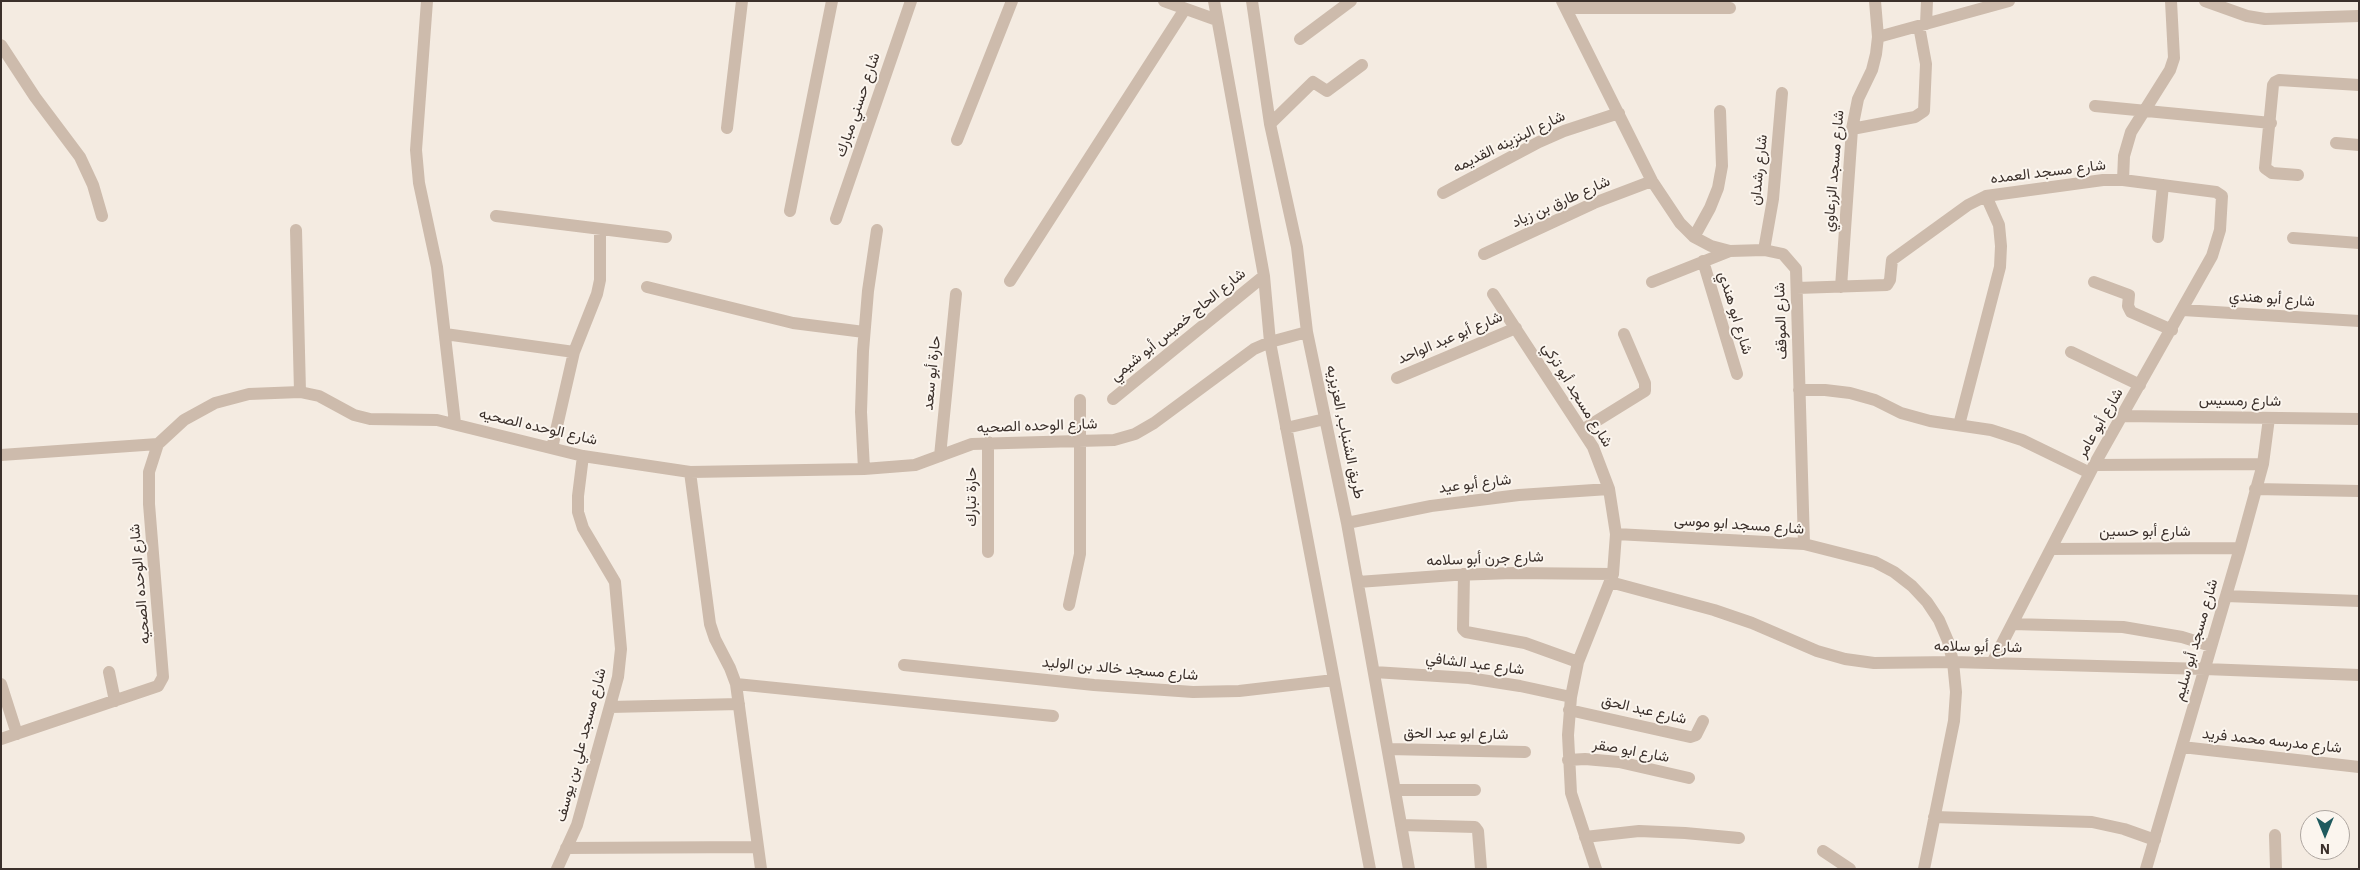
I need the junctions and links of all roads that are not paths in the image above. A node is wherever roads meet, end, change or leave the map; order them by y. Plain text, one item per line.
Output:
1 (427, 1) edge
2 (742, 1) edge
3 (832, 1) edge
4 (910, 1) edge
5 (1012, 1) edge
6 (1164, 1) edge
7 (1214, 1) edge
8 (1252, 1) edge
9 (1351, 1) edge
10 (1875, 1) edge
11 (1927, 1) edge
12 (2009, 1) edge
13 (2171, 1) edge
14 (2205, 1) edge
15 (1564, 4) edge
16 (1730, 8) dead end
17 (1185, 9) junction
18 (2359, 16) edge
19 (1217, 20) junction
20 (1923, 25) junction
21 (1878, 37) junction
22 (1300, 40) dead end
23 (1, 45) edge
24 (1362, 65) dead end
25 (2359, 86) edge
26 (1782, 93) dead end
27 (2095, 106) dead end
28 (1720, 111) dead end
29 (2143, 111) junction
30 (1619, 113) junction
31 (2271, 123) junction
32 (1270, 124) junction
33 (727, 128) dead end
34 (1852, 129) junction
35 (957, 140) dead end
36 (2336, 144) dead end
37 (2359, 145) edge
38 (2298, 175) dead end
39 (2123, 180) junction
40 (1652, 182) junction
41 (2163, 184) junction
42 (1443, 193) dead end
43 (1986, 196) junction
44 (2222, 196) joint
45 (790, 211) dead end
46 (102, 216) dead end
47 (496, 216) dead end
48 (836, 219) dead end
49 (600, 229) junction
50 (296, 230) dead end
51 (878, 230) dead end
52 (666, 237) dead end
53 (1694, 237) junction
54 (2158, 237) dead end
55 (2293, 238) dead end
56 (2359, 243) edge
57 (1764, 250) junction
58 (1730, 251) junction
59 (1484, 254) dead end
60 (1703, 261) junction
61 (1264, 276) junction
62 (1010, 281) dead end
63 (1652, 282) dead end
64 (2094, 282) dead end
65 (647, 287) dead end
66 (1841, 287) junction
67 (1797, 288) junction
68 (956, 294) dead end
69 (1493, 294) dead end
70 (2183, 310) junction
71 (2359, 321) edge
72 (1516, 328) junction
73 (2172, 330) junction
74 (864, 332) junction
75 (1307, 332) junction
76 (444, 334) junction
77 (1624, 334) dead end
78 (1270, 342) junction
79 (574, 352) junction
80 (2071, 352) dead end
81 (1737, 374) dead end
82 (1397, 378) dead end
83 (2140, 385) junction
84 (1799, 390) junction
85 (300, 392) junction
86 (1113, 399) dead end
87 (1080, 400) dead end
88 (2122, 416) junction
89 (2269, 418) junction
90 (1325, 419) junction
91 (2359, 419) edge
92 (455, 423) junction
93 (1959, 425) junction
94 (1286, 428) junction
95 (1582, 430) junction
96 (1080, 440) junction
97 (988, 442) junction
98 (158, 444) junction
99 (552, 448) junction
100 (1, 455) edge
101 (583, 456) junction
102 (940, 456) junction
103 (2263, 464) junction
104 (864, 469) junction
105 (2092, 469) junction
106 (690, 472) junction
107 (1608, 489) junction
108 (2255, 490) junction
109 (2359, 491) edge
110 (1347, 523) junction
111 (1616, 534) junction
112 (1804, 544) junction
113 (2240, 548) junction
114 (2051, 549) junction
115 (988, 552) dead end
116 (1464, 574) junction
117 (1611, 578) junction
118 (1358, 582) junction
119 (2226, 596) junction
120 (2359, 601) edge
121 (1069, 605) dead end
122 (2012, 624) junction
123 (2211, 646) junction
124 (1578, 662) junction
125 (1954, 662) junction
126 (1992, 663) junction
127 (904, 665) dead end
128 (2205, 668) junction
129 (108, 672) dead end
130 (1374, 672) junction
131 (2359, 675) edge
132 (1334, 680) junction
133 (1, 684) edge
134 (736, 684) junction
135 (115, 701) junction
136 (1570, 703) junction
137 (739, 704) junction
138 (610, 707) junction
139 (1053, 716) dead end
140 (1703, 721) dead end
141 (17, 734) junction
142 (1, 739) edge
143 (2182, 747) junction
144 (1388, 749) junction
145 (1524, 752) dead end
146 (1568, 760) junction
147 (2359, 766) edge
148 (1688, 778) dead end
149 (1395, 790) junction
150 (1476, 790) dead end
151 (1934, 817) junction
152 (1401, 825) junction
153 (2275, 835) dead end
154 (1586, 837) junction
155 (1739, 838) dead end
156 (2155, 840) junction
157 (758, 847) junction
158 (566, 848) junction
159 (1823, 851) dead end
160 (557, 869) edge
161 (761, 869) edge
162 (1370, 869) edge
163 (1409, 869) edge
164 (1481, 869) edge
165 (1596, 869) edge
166 (1850, 869) edge
167 (1924, 869) edge
168 (2146, 869) edge
169 (2276, 869) edge

1 - 76 street
2 - 33 street
3 - 45 street
4 - 48 street, شارع حسني مبارك
5 - 35 street
6 - 17 street
7 - 19 street
8 - 32 street, طريق الشنباب, العزيزيه
9 - 22 street
10 - 21 street, شارع مسجد الزرعاوي
11 - 20 street
12 - 20 street
13 - 29 street
14 - 18 street
15 - 16 street
15 - 30 street, شارع الموقف
17 - 19 street
17 - 62 street
19 - 61 street
20 - 21 street
20 - 34 street
21 - 34 street, شارع مسجد الزرعاوي
23 - 46 street
24 - 32 street
25 - 31 street
26 - 57 street, شارع رشدان
27 - 29 street
28 - 53 street
29 - 31 street
29 - 39 street
30 - 40 street, شارع الموقف
30 - 42 street, شارع البنزينه القديمه
31 - 38 street
32 - 75 street, طريق الشنباب, العزيزيه
34 - 66 street, شارع مسجد الزرعاوي
36 - 37 street
39 - 41 street, شارع مسجد العمده
39 - 43 street, شارع مسجد العمده
40 - 53 street, شارع الموقف
40 - 59 street, شارع طارق بن زياد
41 - 44 street, شارع مسجد العمده
41 - 54 street
43 - 66 street, شارع مسجد العمده
43 - 93 street
44 - 70 street, شارع أبو عامر
47 - 49 street
49 - 52 street
49 - 79 street
50 - 85 street
51 - 74 street
53 - 58 street, شارع الموقف
55 - 56 street
57 - 58 street, شارع الموقف
57 - 67 street, شارع الموقف
58 - 60 street
60 - 63 street
60 - 81 street, شارع ابو هندي
61 - 78 street
61 - 86 street, شارع الحاج خميس أبو شيمي
64 - 73 street
65 - 74 street
66 - 67 street, شارع مسجد العمده
67 - 84 street, شارع الموقف
68 - 102 street, حارة أبو سعد
69 - 72 street, شارع مسجد أبو تركي
70 - 71 street, شارع أبو هندي
70 - 73 street, شارع أبو عامر
72 - 82 street, شارع أبو عبد الواحد
72 - 95 street, شارع مسجد أبو تركي
73 - 83 street, شارع أبو عامر
74 - 104 street
75 - 78 street, شارع الوحده الصحيه
75 - 90 street, طريق الشنباب, العزيزيه
76 - 79 street
76 - 92 street
77 - 95 street
78 - 94 street
78 - 96 street, شارع الوحده الصحيه
79 - 99 street
80 - 83 street
83 - 88 street, شارع أبو عامر
84 - 93 street
84 - 112 street, شارع الموقف
85 - 92 street, شارع الوحده الصحيه
85 - 98 street, شارع الوحده الصحيه
87 - 96 street
88 - 89 street, شارع رمسيس
88 - 105 street, شارع أبو عامر
89 - 91 street, شارع رمسيس
89 - 103 street, شارع مسجد أبو سليم
90 - 94 street
90 - 110 street, طريق الشنباب, العزيزيه
92 - 99 street, شارع الوحده الصحيه
93 - 105 street
94 - 132 street
95 - 107 street, شارع مسجد أبو تركي
96 - 97 street, شارع الوحده الصحيه
96 - 121 street
97 - 102 street, شارع الوحده الصحيه
97 - 115 street, حارة تبارك
98 - 100 street
98 - 135 street, شارع الوحده الصحيه
99 - 101 street, شارع الوحده الصحيه
101 - 106 street, شارع الوحده الصحيه
101 - 138 street, شارع مسجد علي بن يوسف
102 - 104 street, شارع الوحده الصحيه
103 - 105 street
103 - 108 street, شارع مسجد أبو سليم
104 - 106 street, شارع الوحده الصحيه
105 - 114 street, شارع أبو عامر
106 - 134 street
107 - 110 street, شارع أبو عيد
107 - 111 street, شارع مسجد أبو تركي
108 - 109 street
108 - 113 street, شارع مسجد أبو سليم
110 - 118 street, طريق الشنباب, العزيزيه
111 - 112 street, شارع مسجد ابو موسى
111 - 117 street, شارع مسجد أبو تركي
112 - 125 street, شارع مسجد ابو موسى
113 - 114 street, شارع أبو حسين
113 - 119 street, شارع مسجد أبو سليم
114 - 122 street, شارع أبو عامر
116 - 117 street, شارع جرن أبو سلامه
116 - 118 street, شارع جرن أبو سلامه
116 - 124 street
117 - 124 street, شارع مسجد أبو تركي
117 - 125 street, شارع أبو سلامه
118 - 130 street, طريق الشنباب, العزيزيه
119 - 120 street
119 - 123 street, شارع مسجد أبو سليم
122 - 123 street
122 - 126 street, شارع أبو عامر
123 - 128 street, شارع مسجد أبو سليم
124 - 136 street, شارع مسجد أبو تركي
125 - 126 street, شارع أبو سلامه
125 - 151 street, شارع مسجد ابو موسى
126 - 128 street, شارع أبو سلامه
127 - 132 street, شارع مسجد خالد بن الوليد
128 - 131 street, شارع أبو سلامه
128 - 143 street, شارع مسجد أبو سليم
129 - 135 street
130 - 136 street, شارع عبد الشافي
130 - 144 street, طريق الشنباب, العزيزيه
132 - 162 street
133 - 141 street
134 - 137 street
134 - 139 street
135 - 141 street, شارع الوحده الصحيه
136 - 140 street, شارع عبد الحق
136 - 146 street, شارع مسجد أبو تركي
137 - 138 street
137 - 157 street
138 - 158 street, شارع مسجد علي بن يوسف
141 - 142 street, شارع الوحده الصحيه
143 - 147 street, شارع مدرسه محمد فريد
143 - 156 street, شارع مسجد أبو سليم
144 - 145 street, شارع ابو عبد الحق
144 - 149 street, طريق الشنباب, العزيزيه
146 - 148 street, شارع ابو صقر
146 - 154 street, شارع مسجد أبو تركي
149 - 150 street
149 - 152 street, طريق الشنباب, العزيزيه
151 - 156 street
151 - 167 street, شارع مسجد ابو موسى
152 - 163 street, طريق الشنباب, العزيزيه
152 - 164 street
153 - 169 street
154 - 155 street
154 - 165 street, شارع مسجد أبو تركي
156 - 168 street, شارع مسجد أبو سليم
157 - 158 street
157 - 161 street
158 - 160 street, شارع مسجد علي بن يوسف
159 - 166 street

